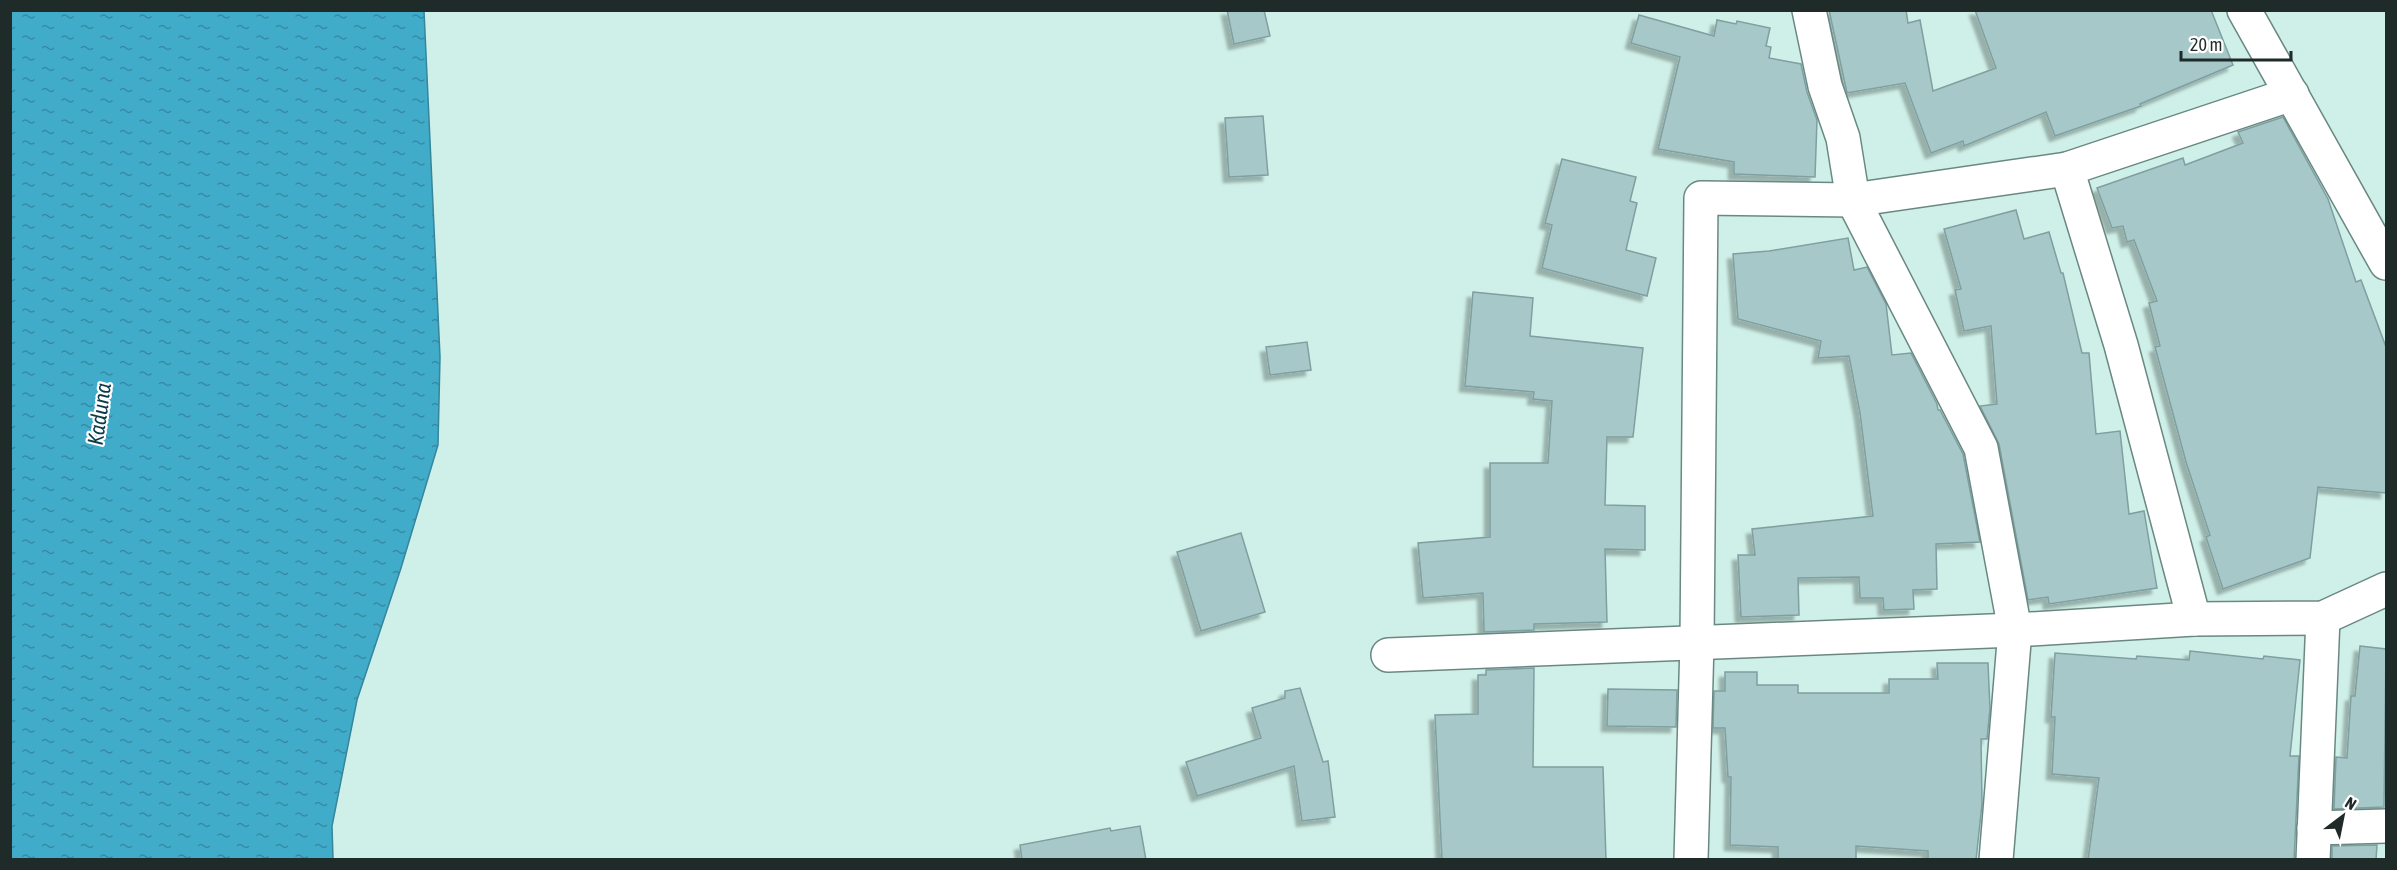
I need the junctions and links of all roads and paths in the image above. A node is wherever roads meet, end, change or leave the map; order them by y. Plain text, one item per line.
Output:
1 (1809, 10) edge
2 (2244, 10) edge
3 (2292, 94) junction
4 (2067, 170) junction
5 (1852, 200) junction
6 (2386, 263) edge
7 (2386, 589) edge
8 (2322, 618) junction
9 (2194, 619) junction
10 (2015, 630) junction
11 (1697, 642) junction
12 (1388, 655) dead end
13 (2386, 826) edge
14 (2313, 844) edge
15 (1691, 860) edge
16 (1996, 860) edge

1 - 5 street
2 - 3 street
3 - 4 street
3 - 6 street
4 - 5 street
4 - 9 street
5 - 10 street
5 - 11 street
7 - 8 street
8 - 9 street
8 - 14 street
9 - 10 street
10 - 11 street
10 - 16 street
11 - 12 street
11 - 15 street
13 - 14 street

